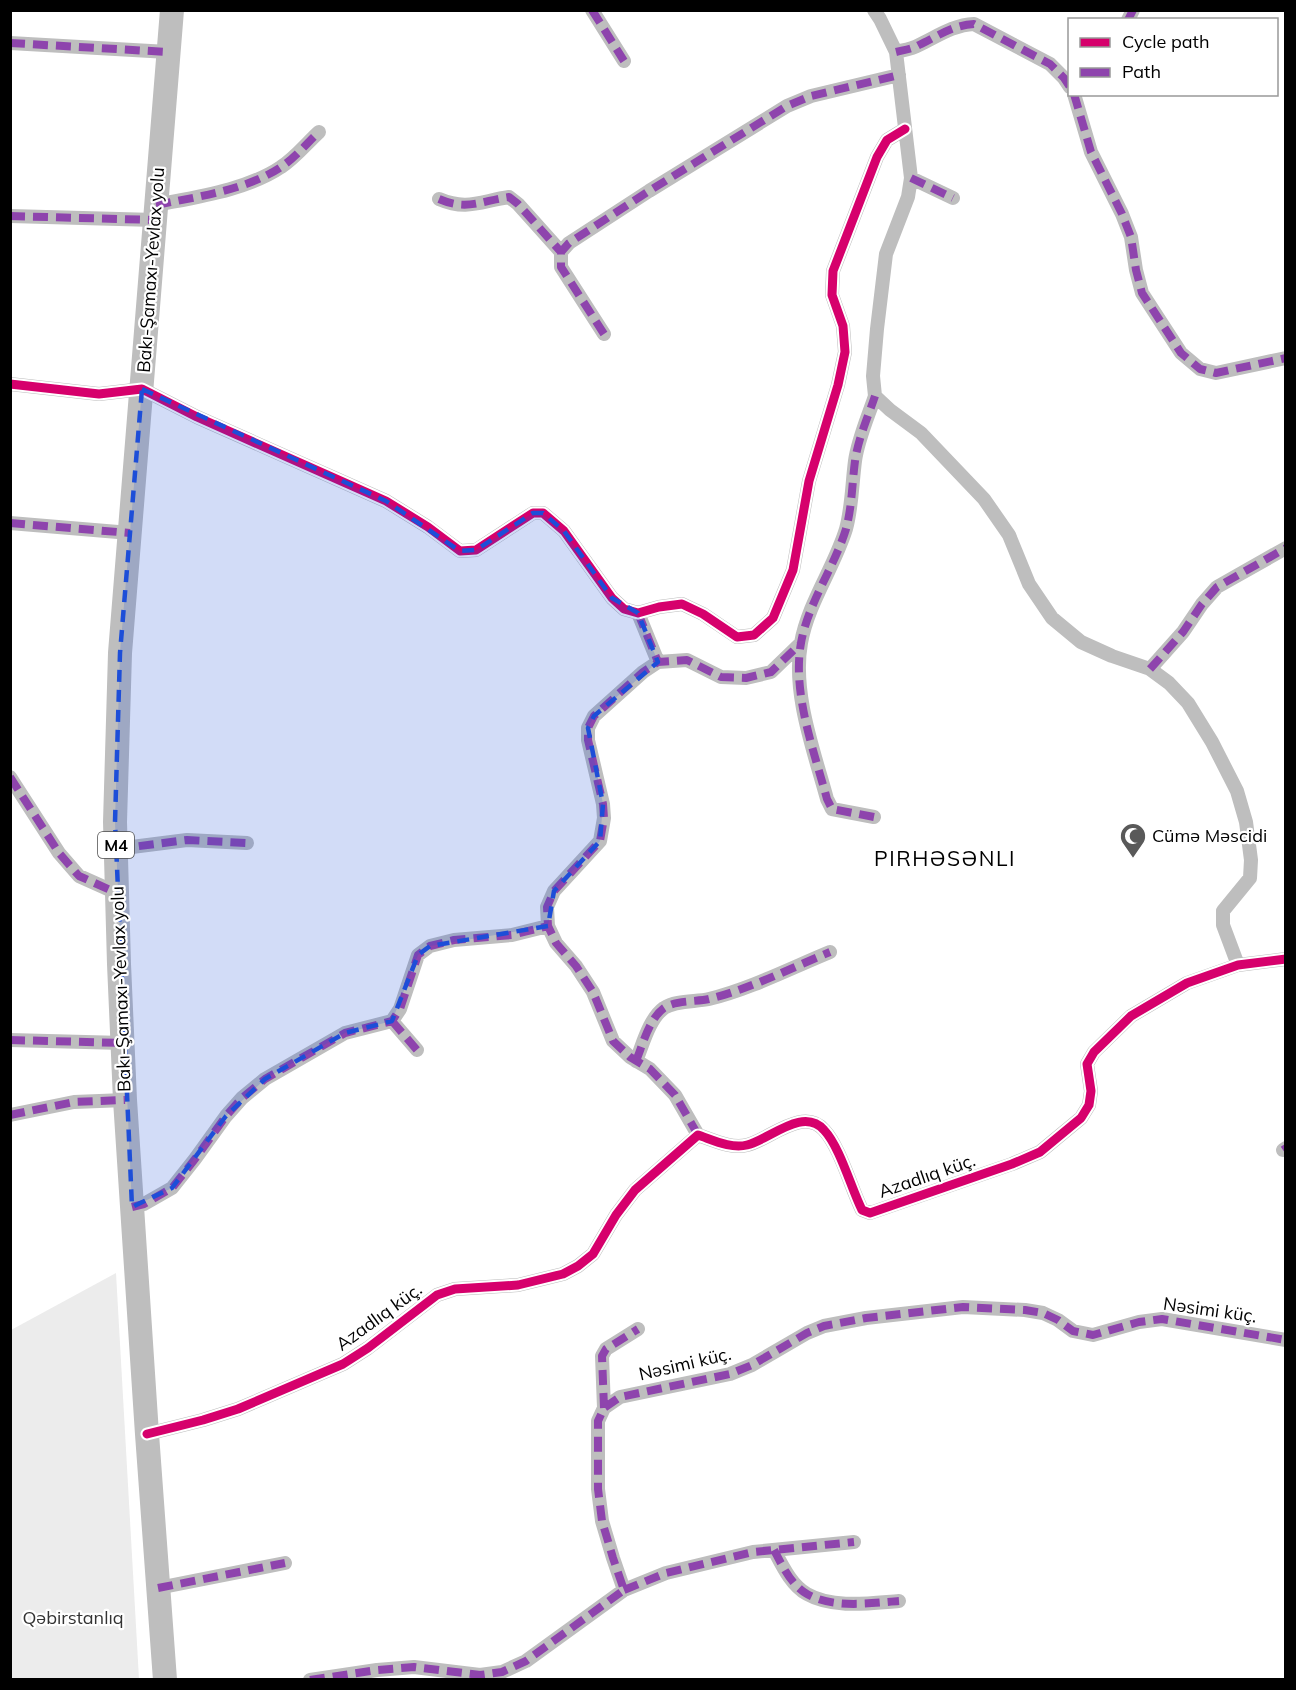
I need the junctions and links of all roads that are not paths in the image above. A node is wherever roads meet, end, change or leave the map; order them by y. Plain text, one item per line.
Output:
1 (172, 10) edge
2 (592, 10) edge
3 (874, 10) edge
4 (10, 43) edge
5 (168, 52) junction
6 (896, 52) junction
7 (624, 61) dead end
8 (899, 75) junction
9 (1068, 84) edge
10 (1075, 96) edge
11 (905, 129) junction
12 (319, 132) dead end
13 (911, 178) junction
14 (953, 198) dead end
15 (439, 199) dead end
16 (155, 212) junction
17 (10, 216) edge
18 (561, 252) junction
19 (604, 334) dead end
20 (1286, 358) edge
21 (10, 384) edge
22 (142, 389) junction
23 (875, 396) junction
24 (10, 523) edge
25 (130, 532) junction
26 (1286, 548) edge
27 (638, 613) junction
28 (801, 643) junction
29 (658, 662) junction
30 (1150, 669) junction
31 (10, 777) edge
32 (874, 817) dead end
33 (247, 843) dead end
34 (116, 849) junction
35 (117, 893) junction
36 (548, 927) junction
37 (830, 952) dead end
38 (1286, 959) edge
39 (1238, 965) junction
40 (392, 1021) junction
41 (10, 1040) edge
42 (123, 1042) junction
43 (417, 1050) dead end
44 (636, 1061) junction
45 (125, 1100) junction
46 (10, 1115) edge
47 (698, 1135) junction
48 (132, 1207) junction
49 (638, 1329) dead end
50 (1286, 1340) edge
51 (604, 1407) junction
52 (147, 1434) junction
53 (854, 1542) dead end
54 (774, 1550) junction
55 (285, 1563) dead end
56 (158, 1588) junction
57 (624, 1590) junction
58 (899, 1601) dead end
59 (165, 1680) edge
60 (310, 1680) edge

1 - 5 highway, Bakı-Şamaxı-Yevlax yolu / M4
2 - 7 street
3 - 6 street
4 - 5 street
5 - 16 highway, Bakı-Şamaxı-Yevlax yolu / M4
6 - 8 street
6 - 9 street
8 - 11 street
8 - 18 street
10 - 20 street
11 - 13 street
11 - 27 street
12 - 16 street
13 - 14 street
13 - 23 street
15 - 18 street
16 - 17 street
16 - 22 highway, Bakı-Şamaxı-Yevlax yolu / M4
18 - 19 street
21 - 22 street
22 - 25 highway, Bakı-Şamaxı-Yevlax yolu / M4
22 - 27 street
23 - 28 street
23 - 30 street
24 - 25 street
25 - 34 highway, Bakı-Şamaxı-Yevlax yolu / M4
26 - 30 street
27 - 29 street
28 - 29 street
28 - 32 street
29 - 36 street
30 - 39 street
31 - 35 street
33 - 34 street
34 - 35 highway, Bakı-Şamaxı-Yevlax yolu / M4
35 - 42 highway, Bakı-Şamaxı-Yevlax yolu / M4
36 - 40 street
36 - 44 street
37 - 44 street
38 - 39 street
39 - 47 street, Azadlıq küç.
40 - 43 street
40 - 48 street
41 - 42 street
42 - 45 highway, Bakı-Şamaxı-Yevlax yolu / M4
44 - 47 street
45 - 46 street
45 - 48 highway, Bakı-Şamaxı-Yevlax yolu / M4
47 - 52 street, Azadlıq küç.
48 - 52 highway, Bakı-Şamaxı-Yevlax yolu / M4
49 - 51 street
50 - 51 street, Nəsimi küç.
51 - 57 street
52 - 56 highway, Bakı-Şamaxı-Yevlax yolu / M4
53 - 54 street
54 - 57 street
54 - 58 street
55 - 56 street
56 - 59 highway, Bakı-Şamaxı-Yevlax yolu / M4
57 - 60 street

